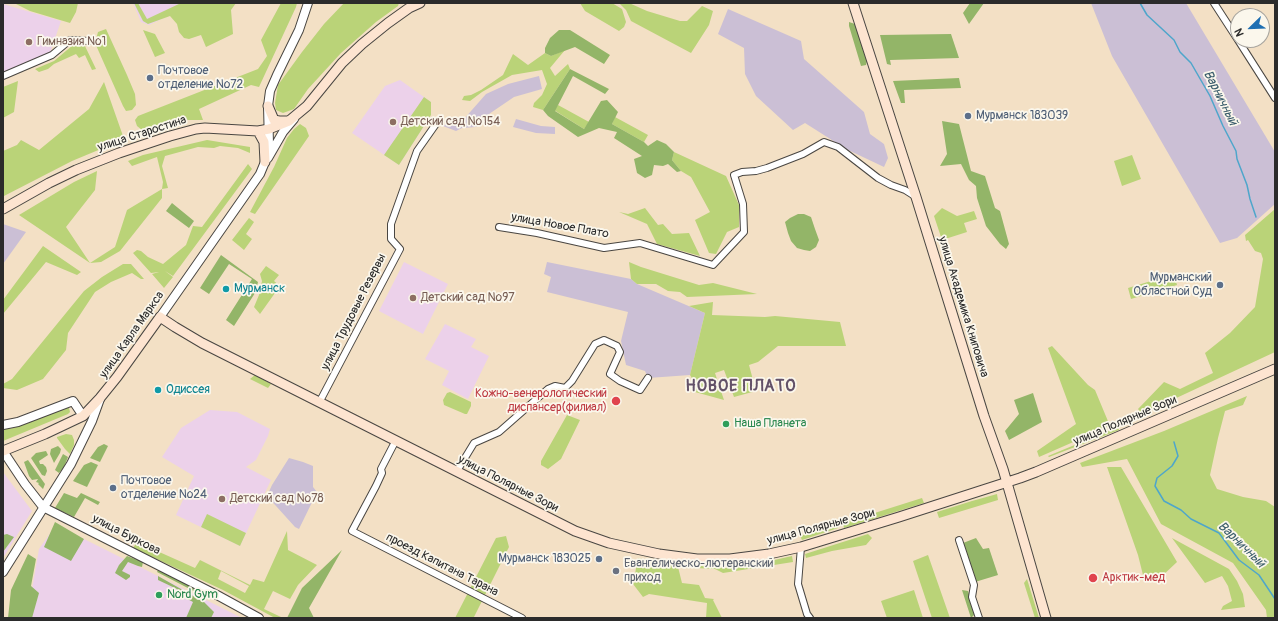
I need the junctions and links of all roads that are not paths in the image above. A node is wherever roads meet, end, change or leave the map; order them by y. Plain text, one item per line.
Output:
1 (308, 3) edge
2 (420, 3) edge
3 (853, 3) edge
4 (1214, 3) edge
5 (1230, 28) edge
6 (89, 41) dead end
7 (1243, 48) edge
8 (3, 76) edge
9 (1275, 98) edge
10 (268, 108) junction
11 (297, 115) junction
12 (289, 121) junction
13 (436, 124) dead end
14 (268, 129) junction
15 (258, 131) junction
16 (265, 162) junction
17 (916, 197) junction
18 (3, 209) edge
19 (499, 226) dead end
20 (160, 316) junction
21 (1275, 369) edge
22 (648, 378) dead end
23 (100, 398) junction
24 (320, 402) junction
25 (83, 416) junction
26 (3, 425) edge
27 (396, 440) junction
28 (3, 451) edge
29 (457, 471) junction
30 (1007, 482) junction
31 (43, 506) junction
32 (959, 540) dead end
33 (800, 547) junction
34 (3, 572) edge
35 (259, 618) edge
36 (522, 618) edge
37 (810, 618) edge
38 (979, 618) edge
39 (1046, 618) edge

1 - 10 street, улица Карла Маркса
2 - 11 main road
3 - 17 main road, улица Академика Книповича
4 - 5 street
6 - 8 street
7 - 9 street
10 - 12 main road
10 - 14 street, улица Карла Маркса
11 - 12 main road, улица Старостина
11 - 16 street
12 - 14 main road, улица Старостина
13 - 24 street, улица Трудовые Резервы
14 - 15 main road, улица Старостина
14 - 16 street, улица Карла Маркса
15 - 16 main road
15 - 18 main road, улица Старостина
16 - 20 street, улица Карла Маркса
17 - 19 street, улица Новое Плато
17 - 30 main road, улица Академика Книповича
20 - 23 main road, улица Карла Маркса
20 - 24 main road, улица Полярные Зори
21 - 30 main road, улица Полярные Зори
22 - 29 street
23 - 25 main road
23 - 31 street, улица Карла Маркса
24 - 27 main road, улица Полярные Зори
25 - 26 street
25 - 28 main road
27 - 29 main road, улица Полярные Зори
27 - 36 street, проезд Капитана Тарана
28 - 31 street, улица Буркова
29 - 33 main road, улица Полярные Зори
30 - 33 main road, улица Полярные Зори
30 - 39 main road, улица Академика Книповича
31 - 34 street, улица Карла Маркса
31 - 35 street, улица Буркова
32 - 38 street
33 - 37 street

